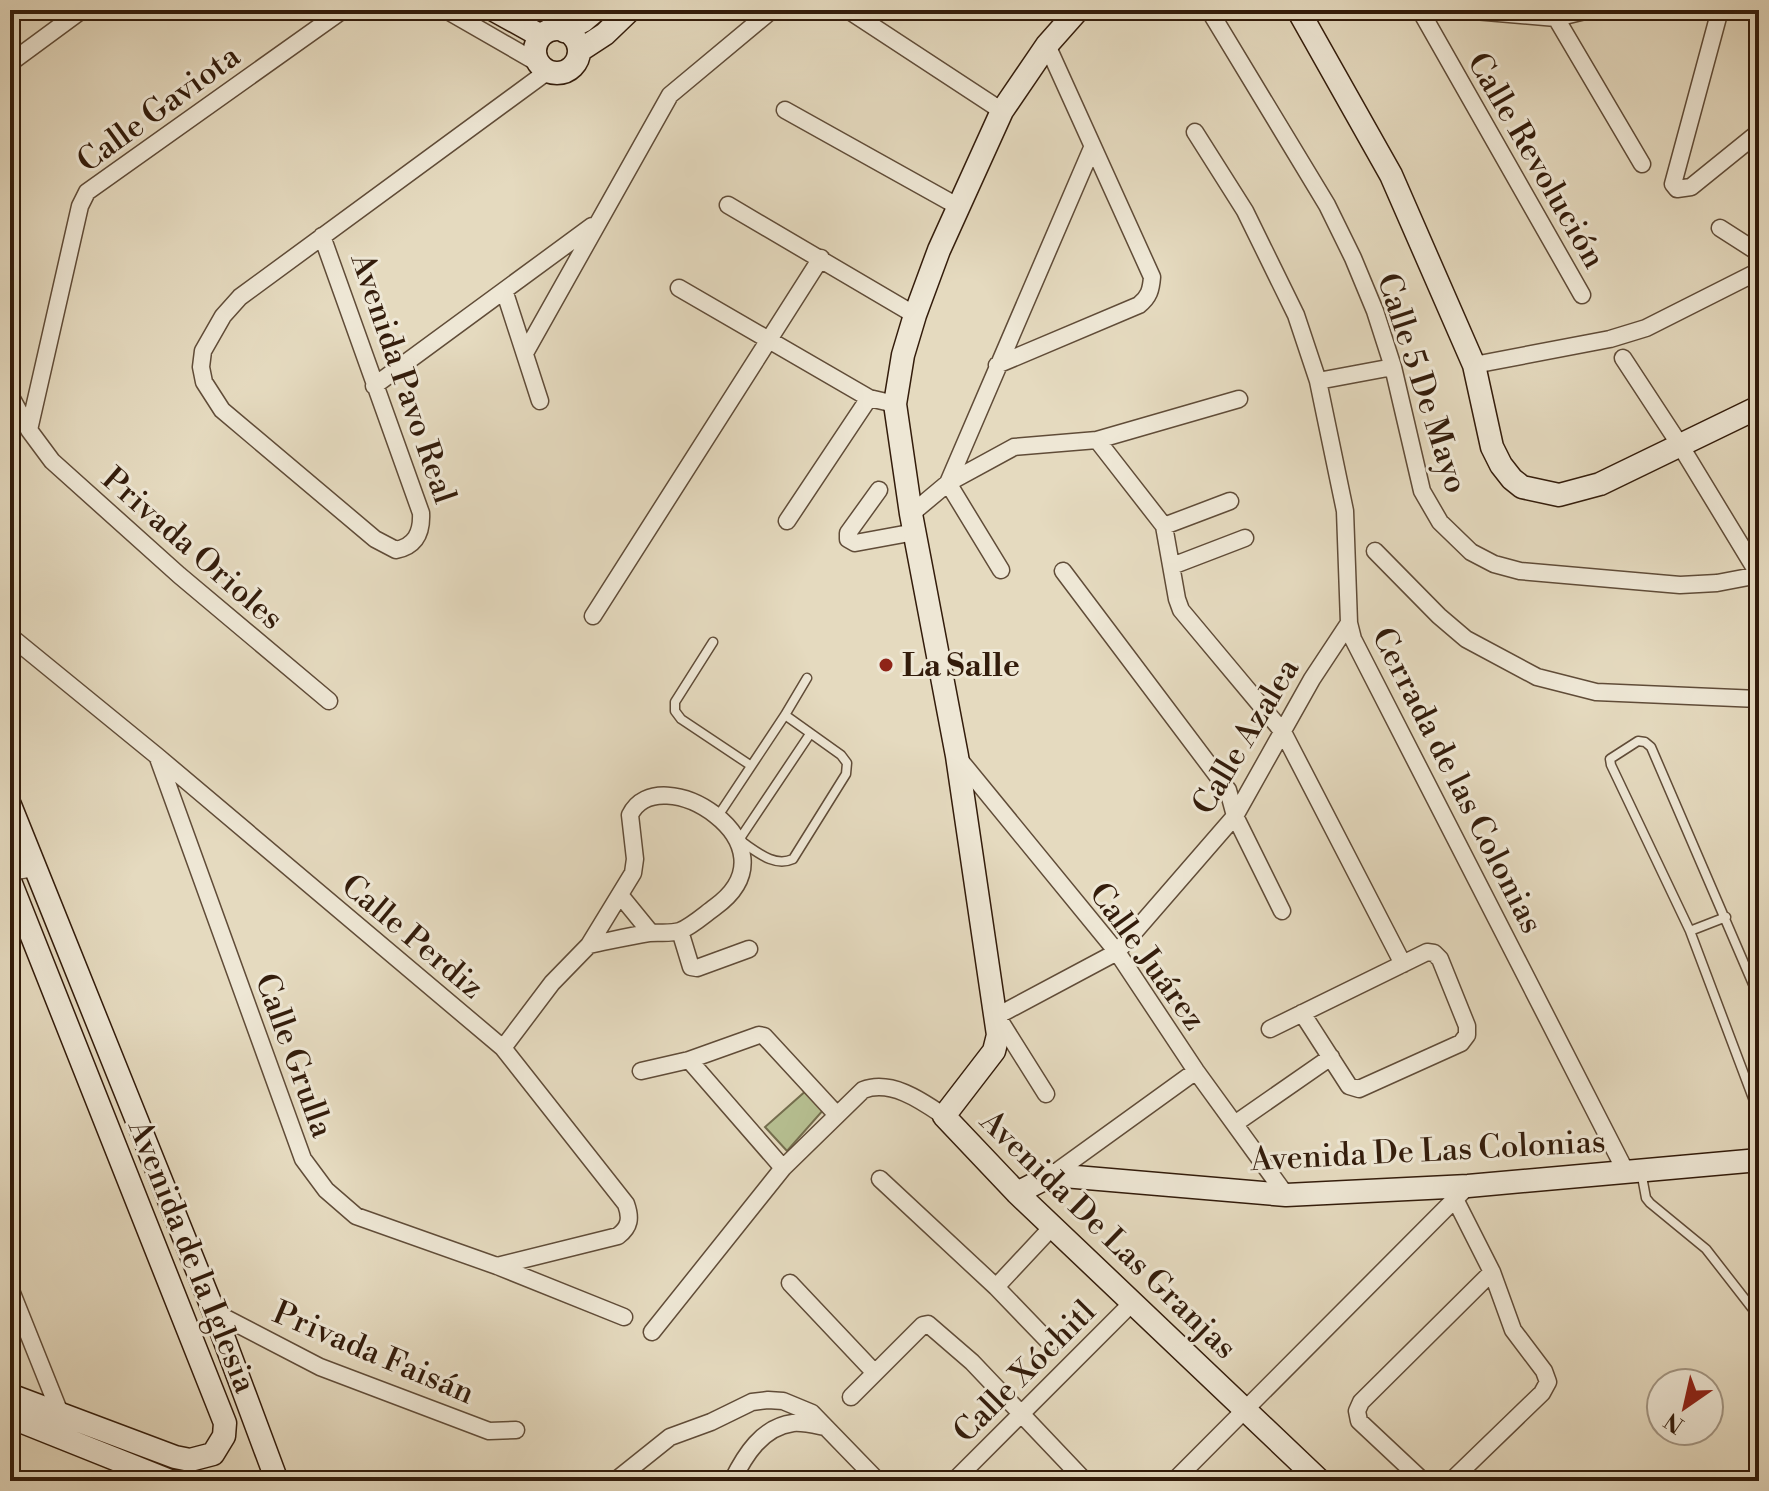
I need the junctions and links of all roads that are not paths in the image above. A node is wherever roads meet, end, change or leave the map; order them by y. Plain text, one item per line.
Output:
1 (82, 10) edge
2 (343, 10) edge
3 (446, 10) edge
4 (494, 10) edge
5 (596, 10) edge
6 (630, 10) edge
7 (772, 10) edge
8 (848, 10) edge
9 (1078, 10) edge
10 (1209, 10) edge
11 (1298, 10) edge
12 (1420, 10) edge
13 (1463, 10) edge
14 (1589, 10) edge
15 (1720, 10) edge
16 (1556, 18) junction
17 (564, 31) junction
18 (541, 36) junction
19 (1047, 45) junction
20 (579, 51) junction
21 (10, 63) edge
22 (543, 67) junction
23 (785, 110) dead end
24 (1002, 111) junction
25 (1195, 132) dead end
26 (1759, 132) edge
27 (1092, 148) junction
28 (1642, 164) dead end
29 (728, 205) dead end
30 (959, 207) junction
31 (600, 220) junction
32 (1720, 228) dead end
33 (322, 236) junction
34 (1759, 253) edge
35 (821, 258) junction
36 (1759, 271) edge
37 (679, 288) dead end
38 (505, 293) junction
39 (1582, 295) dead end
40 (915, 315) junction
41 (770, 340) junction
42 (525, 353) junction
43 (1623, 358) dead end
44 (997, 365) junction
45 (1474, 365) junction
46 (1393, 367) junction
47 (1318, 381) junction
48 (374, 386) junction
49 (10, 395) edge
50 (869, 398) junction
51 (1239, 399) dead end
52 (540, 401) dead end
53 (895, 404) junction
54 (1759, 407) edge
55 (29, 430) junction
56 (1097, 440) junction
57 (1680, 445) junction
58 (948, 483) junction
59 (879, 490) dead end
60 (1230, 501) dead end
61 (787, 521) dead end
62 (913, 523) junction
63 (1164, 526) junction
64 (1245, 538) dead end
65 (1375, 551) dead end
66 (1172, 566) junction
67 (1001, 570) dead end
68 (1063, 571) dead end
69 (1759, 575) edge
70 (593, 616) dead end
71 (1349, 623) junction
72 (10, 636) edge
73 (713, 642) dead end
74 (807, 678) dead end
75 (1759, 699) edge
76 (329, 701) dead end
77 (785, 715) junction
78 (1283, 732) junction
79 (810, 734) junction
80 (157, 756) junction
81 (957, 756) junction
82 (750, 765) junction
83 (12, 814) edge
84 (718, 816) junction
85 (1235, 816) junction
86 (739, 840) junction
87 (34, 868) junction
88 (10, 872) edge
89 (10, 881) edge
90 (620, 895) junction
91 (1282, 911) dead end
92 (1726, 917) junction
93 (680, 931) junction
94 (1690, 931) junction
95 (651, 933) junction
96 (589, 945) junction
97 (749, 949) dead end
98 (1117, 952) junction
99 (1403, 964) junction
100 (1759, 998) edge
101 (1302, 1013) junction
102 (997, 1016) junction
103 (1270, 1029) dead end
104 (503, 1048) junction
105 (1331, 1057) junction
106 (689, 1060) junction
107 (641, 1071) dead end
108 (1196, 1071) junction
109 (1046, 1094) dead end
110 (1759, 1114) edge
111 (837, 1115) junction
112 (944, 1116) junction
113 (1236, 1123) junction
114 (1759, 1160) edge
115 (783, 1168) junction
116 (1633, 1171) junction
117 (1052, 1175) junction
118 (880, 1179) dead end
119 (1017, 1193) junction
120 (1462, 1193) junction
121 (1286, 1195) junction
122 (1053, 1226) junction
123 (558, 1251) junction
124 (497, 1266) junction
125 (1492, 1272) junction
126 (790, 1283) dead end
127 (547, 1286) junction
128 (996, 1287) junction
129 (10, 1288) edge
130 (1133, 1302) junction
131 (214, 1312) junction
132 (624, 1317) dead end
133 (1759, 1317) edge
134 (652, 1332) dead end
135 (1050, 1343) dead end
136 (875, 1373) junction
137 (10, 1395) edge
138 (851, 1397) dead end
139 (1021, 1412) junction
140 (1245, 1412) junction
141 (60, 1413) junction
142 (10, 1417) edge
143 (825, 1427) junction
144 (516, 1430) dead end
145 (272, 1477) edge
146 (170, 1481) edge
147 (615, 1481) edge
148 (732, 1481) edge
149 (878, 1481) edge
150 (954, 1481) edge
151 (1085, 1481) edge
152 (1174, 1481) edge
153 (1320, 1481) edge
154 (1423, 1481) edge
155 (1451, 1481) edge

1 - 21 street
2 - 55 street, Calle Gaviota
3 - 22 street
4 - 18 street
5 - 17 street
6 - 20 street
7 - 31 street
8 - 24 street
9 - 19 street, Avenida De Las Granjas
10 - 46 street, Calle 5 De Mayo
11 - 45 street
12 - 39 street, Calle Revolución
13 - 16 street
14 - 16 street
15 - 26 street
16 - 28 street
17 - 18 street
17 - 20 street
18 - 22 street
19 - 24 street, Avenida De Las Granjas
19 - 27 street
20 - 22 street
22 - 33 street, Avenida Pavo Real
23 - 30 street
24 - 30 street, Avenida De Las Granjas
25 - 47 street, Cerrada de las Colonias
27 - 44 street
27 - 44 street
29 - 35 street
30 - 40 street, Avenida De Las Granjas
31 - 38 street
31 - 42 street
32 - 34 street
33 - 48 street, Avenida Pavo Real
33 - 48 street, Avenida Pavo Real
35 - 40 street
35 - 41 street
36 - 45 street
37 - 41 street
38 - 42 street
38 - 48 street
40 - 53 street, Avenida De Las Granjas
41 - 50 street
41 - 70 street
42 - 52 street
43 - 57 street
44 - 58 street
45 - 57 street
46 - 47 street
46 - 69 street, Calle 5 De Mayo
47 - 71 street, Cerrada de las Colonias
49 - 55 street, Privada Orioles
50 - 53 street
50 - 61 street
51 - 56 street
53 - 62 street, Avenida De Las Granjas
54 - 57 street
55 - 76 street, Privada Orioles
56 - 58 street
56 - 63 street
57 - 69 street
58 - 62 street
58 - 67 street
59 - 62 street
60 - 63 street
62 - 81 street, Avenida De Las Granjas
63 - 66 street
64 - 66 street
65 - 75 street
66 - 78 street
68 - 85 street
71 - 78 street, Calle Azalea
71 - 116 street, Cerrada de las Colonias
72 - 80 street, Calle Perdiz
73 - 82 lane
74 - 77 lane
77 - 79 lane
77 - 82 lane
78 - 85 street, Calle Azalea
78 - 99 street
79 - 86 lane
79 - 86 lane
80 - 104 street, Calle Perdiz
80 - 124 street, Calle Grulla
81 - 98 street, Calle Juárez
81 - 102 street, Avenida De Las Granjas
82 - 84 lane
83 - 87 street, Avenida de la Iglesia
84 - 86 street
84 - 90 street
85 - 91 street
85 - 98 street, Calle Azalea
86 - 93 street
87 - 88 street
87 - 131 street, Avenida de la Iglesia
89 - 141 street, Avenida de la Iglesia
90 - 95 street
90 - 96 street
92 - 94 lane
92 - 94 lane
92 - 100 lane
93 - 95 street
93 - 97 street
94 - 110 lane
95 - 96 street
96 - 104 street
98 - 102 street, Calle Azalea
98 - 108 street, Calle Juárez
99 - 101 street
99 - 105 street
101 - 103 street
101 - 105 street
102 - 109 street
102 - 112 street, Avenida De Las Granjas
104 - 123 street, Calle Perdiz
105 - 113 street
106 - 107 street
106 - 111 street
106 - 115 street
108 - 113 street, Calle Juárez
108 - 117 street
111 - 112 street
111 - 115 street
112 - 119 street, Avenida De Las Granjas
113 - 121 street, Calle Juárez
114 - 116 street, Avenida De Las Colonias
115 - 134 street
116 - 120 street, Avenida De Las Colonias
116 - 133 lane
117 - 119 street
117 - 121 street, Avenida De Las Colonias
118 - 128 street
119 - 122 street, Avenida De Las Granjas
120 - 121 street, Avenida De Las Colonias
120 - 125 street
120 - 140 street
122 - 128 street
122 - 130 street, Avenida De Las Granjas
123 - 124 street, Calle Perdiz
123 - 127 street
124 - 127 street, Calle Grulla
125 - 154 street
125 - 155 street
126 - 136 street
127 - 132 street, Calle Grulla
128 - 135 street
129 - 141 street
130 - 139 street, Calle Xóchitl
130 - 140 street, Avenida De Las Granjas
131 - 144 street, Privada Faisán
131 - 145 street, Avenida de la Iglesia
136 - 138 street
136 - 139 street
137 - 141 street, Avenida de la Iglesia
139 - 150 street, Calle Xóchitl
139 - 151 street
140 - 152 street
140 - 153 street, Avenida De Las Granjas
142 - 146 street
143 - 147 street
143 - 148 street
143 - 149 street

